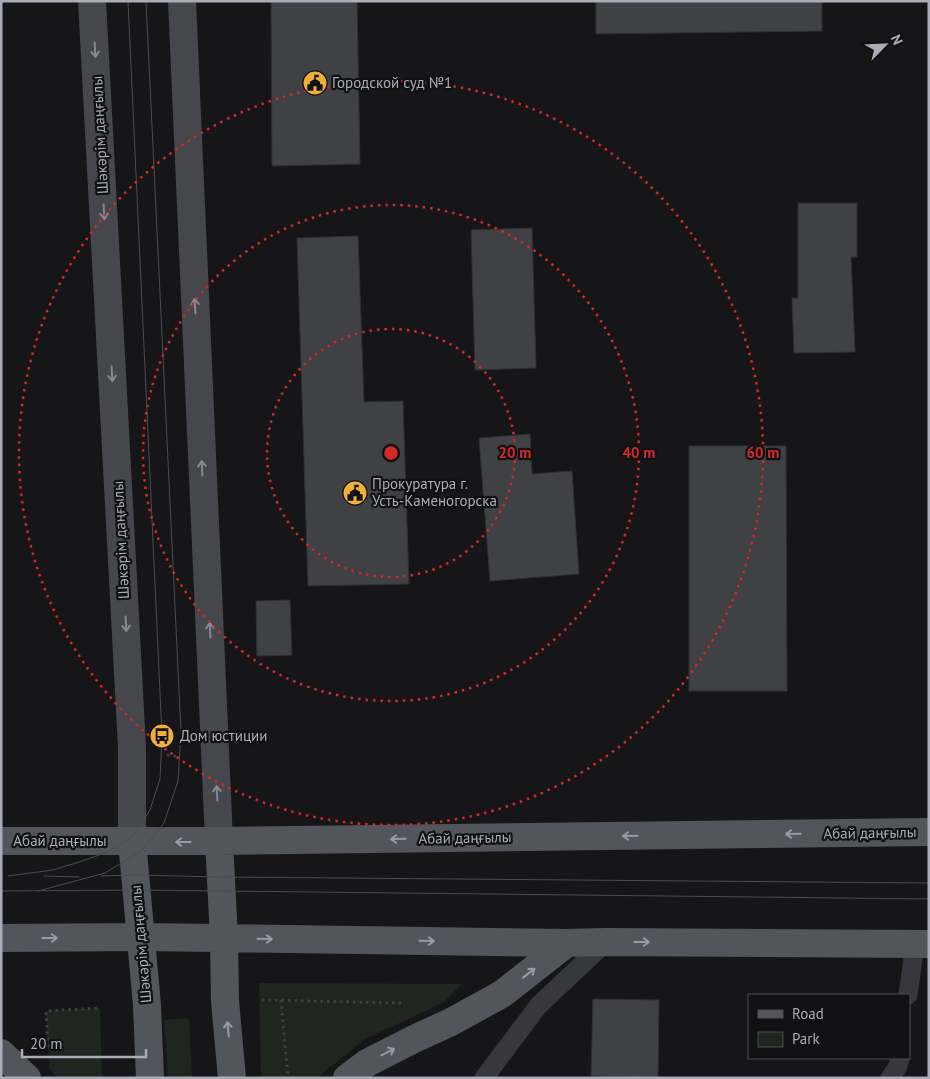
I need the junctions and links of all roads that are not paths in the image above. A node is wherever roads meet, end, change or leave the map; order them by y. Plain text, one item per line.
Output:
1 (92, 1) edge
2 (182, 1) edge
3 (929, 832) edge
4 (1, 840) edge
5 (132, 841) junction
6 (219, 842) junction
7 (141, 937) junction
8 (1, 938) edge
9 (224, 938) junction
10 (606, 942) junction
11 (566, 943) junction
12 (922, 944) edge
13 (908, 994) edge
14 (1, 1053) edge
15 (900, 1059) edge
16 (27, 1078) edge
17 (150, 1078) edge
18 (232, 1078) edge
19 (347, 1078) edge
20 (484, 1078) edge
21 (890, 1078) edge

1 -> 5 main road, Шәкәрім даңғылы
6 -> 2 main road
3 -> 6 main road, Абай даңғылы
4 - 5 main road, Абай даңғылы
6 -> 5 main road, Абай даңғылы
5 - 7 main road, Шәкәрім даңғылы
6 - 9 main road
8 -> 7 main road
7 - 9 main road
7 - 17 main road, Шәкәрім даңғылы
9 -> 11 main road
18 -> 9 main road
10 - 11 main road
10 -> 12 main road
10 - 20 lane
19 -> 11 main road
12 - 13 lane
14 - 16 main road
15 - 21 lane

